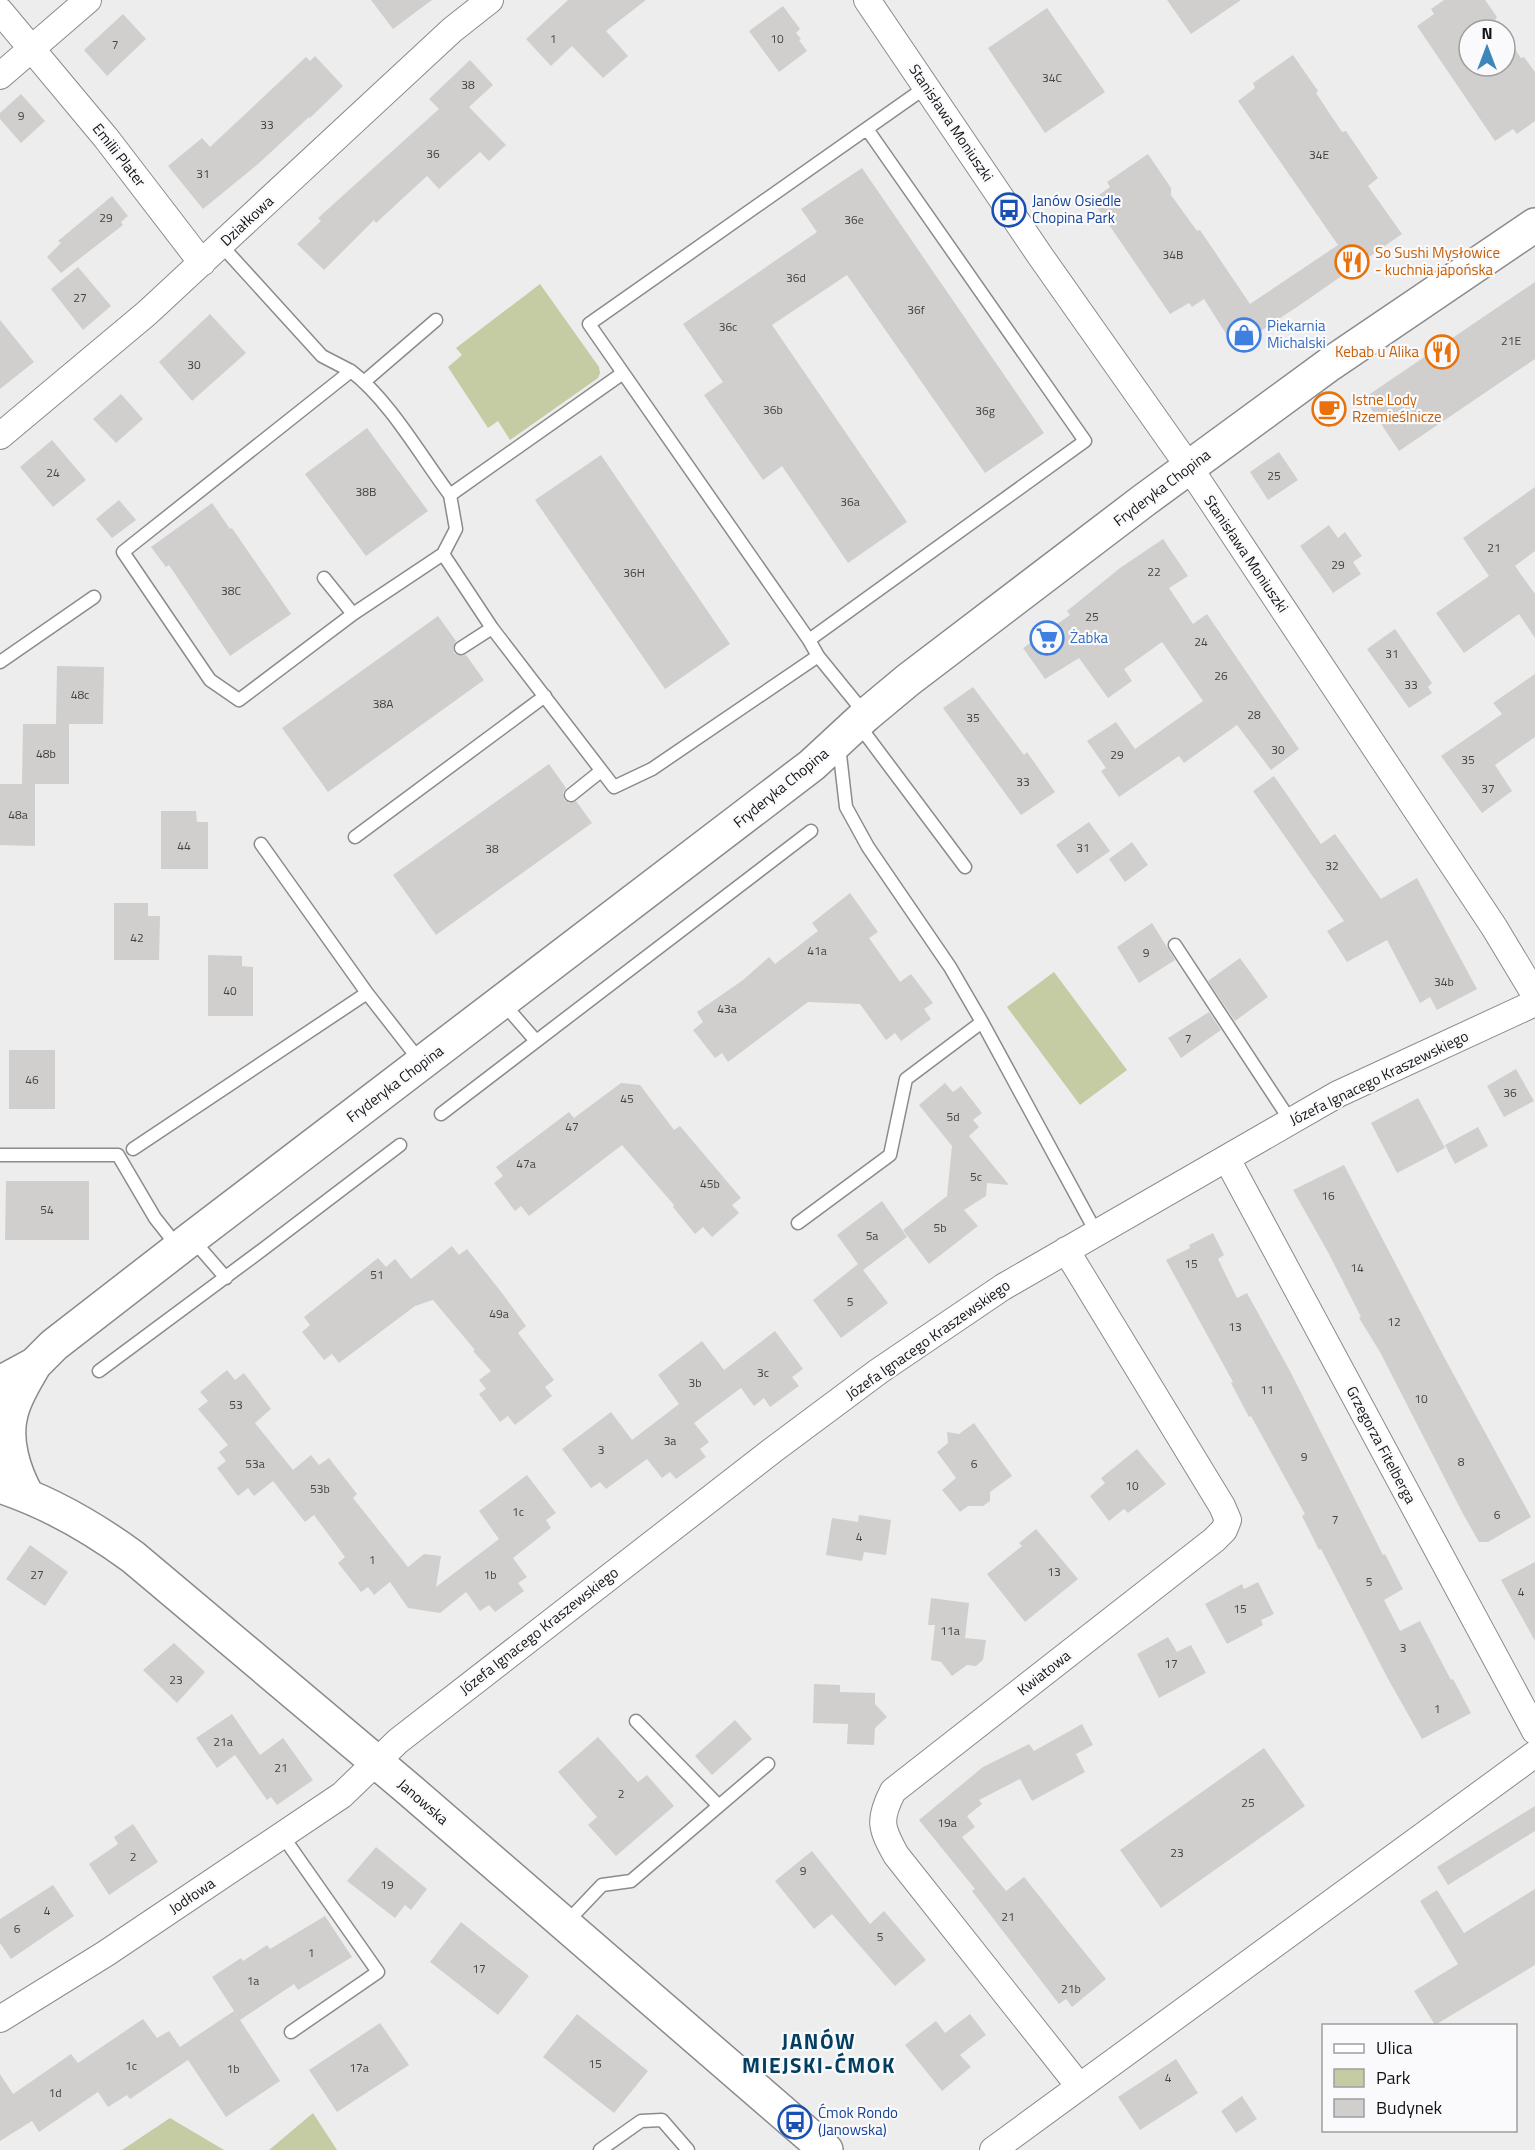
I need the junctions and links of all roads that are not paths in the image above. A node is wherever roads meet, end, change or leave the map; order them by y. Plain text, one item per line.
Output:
1 (88, 0) edge
2 (490, 0) edge
3 (867, 0) edge
4 (0, 11) edge
5 (33, 49) junction
6 (0, 76) edge
7 (927, 87) junction
8 (867, 129) junction
9 (1535, 225) edge
10 (221, 245) junction
11 (202, 263) junction
12 (436, 320) dead end
13 (351, 371) junction
14 (623, 373) junction
15 (365, 381) junction
16 (0, 436) edge
17 (1189, 467) junction
18 (450, 495) junction
19 (443, 554) junction
20 (324, 578) dead end
21 (94, 597) dead end
22 (353, 614) junction
23 (492, 628) junction
24 (809, 640) junction
25 (461, 648) dead end
26 (818, 656) junction
27 (0, 662) edge
28 (545, 696) junction
29 (854, 727) junction
30 (601, 771) junction
31 (571, 795) dead end
32 (811, 831) dead end
33 (355, 837) dead end
34 (261, 844) dead end
35 (964, 867) dead end
36 (1175, 945) dead end
37 (367, 993) junction
38 (1535, 995) edge
39 (502, 1003) junction
40 (1535, 1004) edge
41 (982, 1022) junction
42 (536, 1041) junction
43 (421, 1064) junction
44 (441, 1114) dead end
45 (1290, 1120) junction
46 (400, 1146) dead end
47 (133, 1149) dead end
48 (0, 1155) edge
49 (1227, 1159) junction
50 (798, 1223) dead end
51 (1096, 1232) junction
52 (185, 1243) junction
53 (1066, 1250) junction
54 (226, 1278) junction
55 (99, 1371) dead end
56 (6, 1397) edge
57 (13, 1491) edge
58 (636, 1721) dead end
59 (1535, 1731) edge
60 (1535, 1754) edge
61 (377, 1763) junction
62 (768, 1764) dead end
63 (719, 1806) junction
64 (282, 1835) junction
65 (564, 1925) junction
66 (0, 2019) edge
67 (291, 2032) dead end
68 (1079, 2086) junction
69 (600, 2150) edge
70 (688, 2150) edge
71 (826, 2150) edge
72 (993, 2150) edge

1 - 5 street
2 - 10 street, Działkowa
3 - 7 street, Stanisława Moniuszki
4 - 5 street, Emilii Plater
5 - 6 street
5 - 11 street, Emilii Plater
7 - 8 lane
7 - 17 street, Stanisława Moniuszki
8 - 14 lane
8 - 24 lane
9 - 17 street, Fryderyka Chopina
10 - 11 street, Działkowa
10 - 13 lane
11 - 16 street, Działkowa
12 - 15 lane
13 - 15 lane
13 - 22 lane
14 - 18 lane
14 - 24 lane
15 - 18 lane
17 - 29 street, Fryderyka Chopina
17 - 38 street, Stanisława Moniuszki
18 - 19 lane
19 - 22 lane
19 - 23 lane
20 - 22 lane
21 - 27 lane
23 - 25 lane
23 - 28 lane
24 - 26 lane
26 - 29 lane
26 - 30 lane
28 - 30 lane
28 - 33 lane
29 - 35 lane
29 - 39 street, Fryderyka Chopina
29 - 41 lane
30 - 31 lane
32 - 42 lane
34 - 37 lane
36 - 45 lane
37 - 43 lane
37 - 47 lane
39 - 42 lane
39 - 43 street, Fryderyka Chopina
40 - 45 street, Józefa Ignacego Kraszewskiego
41 - 50 lane
41 - 51 lane
42 - 44 lane
43 - 52 street, Fryderyka Chopina
45 - 49 street, Józefa Ignacego Kraszewskiego
46 - 54 lane
48 - 52 lane
49 - 51 street, Józefa Ignacego Kraszewskiego
49 - 59 street, Grzegorza Fitelberga
51 - 53 street, Józefa Ignacego Kraszewskiego
52 - 54 lane
52 - 56 street, Fryderyka Chopina
53 - 61 street, Józefa Ignacego Kraszewskiego
53 - 68 street, Kwiatowa
54 - 55 lane
56 - 57 street, Fryderyka Chopina
57 - 61 street, Janowska
58 - 63 lane
60 - 68 street
61 - 64 street, Jodłowa
61 - 65 street, Janowska
62 - 63 lane
63 - 65 lane
64 - 66 street, Jodłowa
64 - 67 lane
65 - 71 street, Janowska
68 - 72 street
69 - 70 lane

